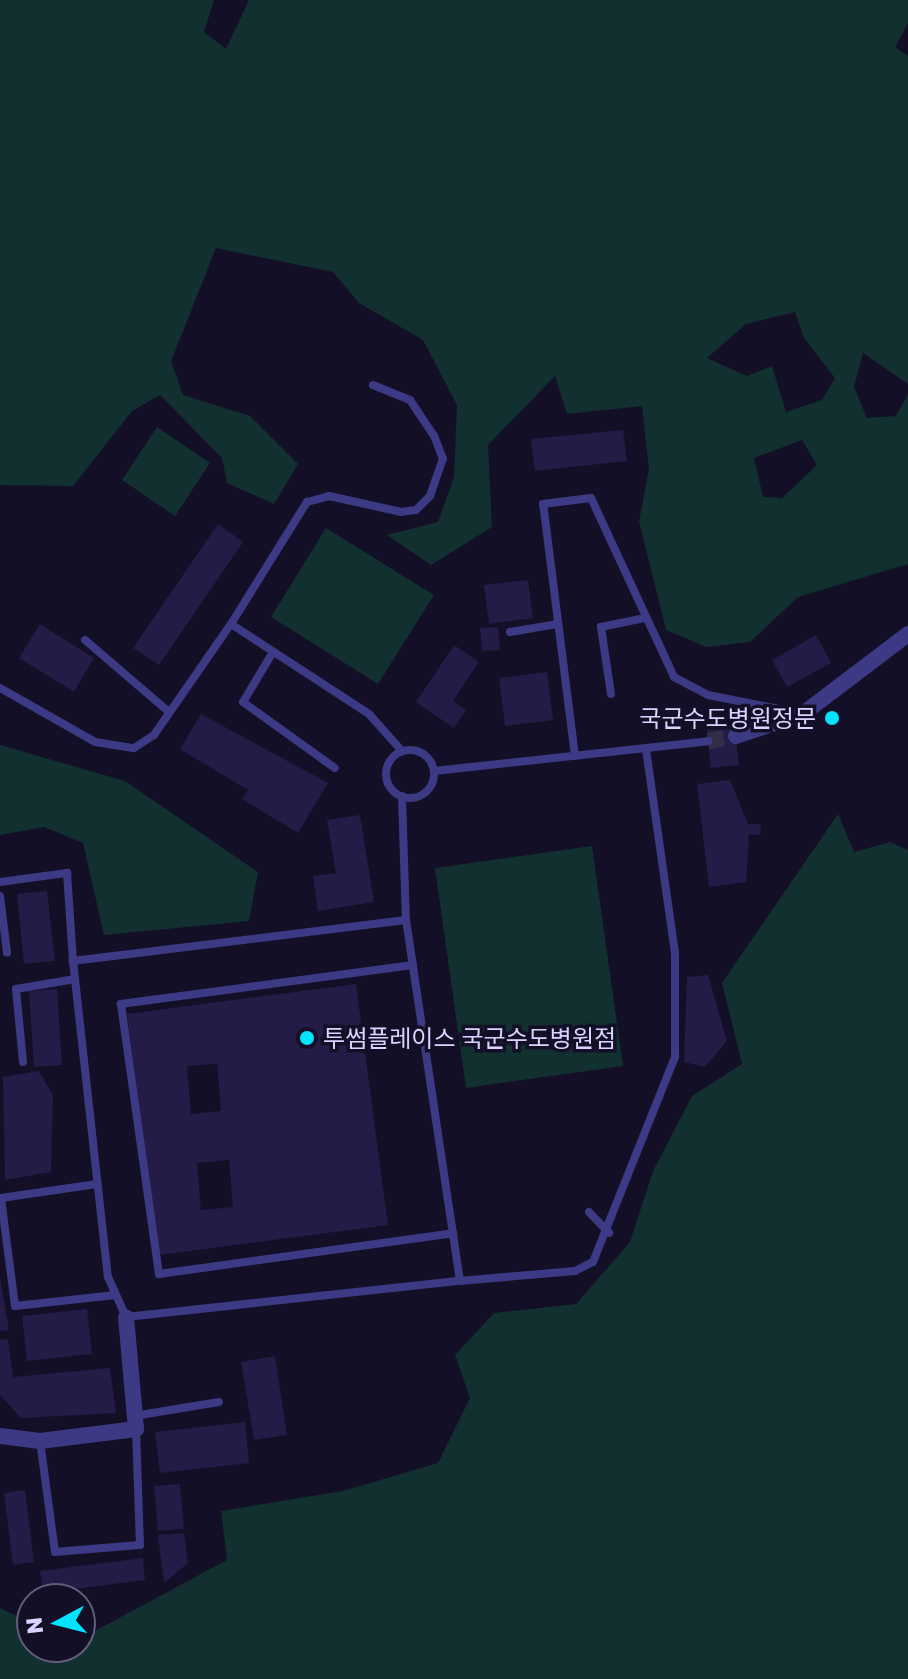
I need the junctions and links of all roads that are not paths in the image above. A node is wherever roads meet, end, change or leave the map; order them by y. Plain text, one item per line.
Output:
1 (373, 385) dead end
2 (645, 618) junction
3 (231, 624) junction
4 (558, 624) junction
5 (510, 632) dead end
6 (908, 634) edge
7 (85, 640) dead end
8 (273, 652) junction
9 (0, 688) edge
10 (611, 694) dead end
11 (169, 712) junction
12 (804, 713) junction
13 (736, 736) tunnel mouth
14 (708, 741) tunnel mouth
15 (646, 748) junction
16 (402, 751) junction
17 (575, 756) junction
18 (335, 768) dead end
19 (434, 771) junction
20 (402, 796) junction
21 (0, 882) edge
22 (0, 896) edge
23 (406, 920) junction
24 (7, 953) dead end
25 (73, 961) junction
26 (413, 965) junction
27 (75, 979) junction
28 (23, 1062) dead end
29 (97, 1184) junction
30 (589, 1212) dead end
31 (453, 1233) junction
32 (609, 1233) junction
33 (460, 1281) junction
34 (115, 1295) junction
35 (126, 1317) junction
36 (219, 1402) dead end
37 (135, 1422) junction
38 (0, 1436) edge
39 (40, 1441) junction

1 - 3 lane
2 - 4 lane
2 - 10 lane
2 - 12 lane
3 - 8 lane
3 - 11 lane
4 - 5 lane
4 - 17 lane
6 - 12 street
7 - 11 lane
8 - 16 lane
8 - 18 lane
9 - 11 lane
12 - 13 street
14 - 15 lane
15 - 17 lane
15 - 32 lane
16 - 19 lane
16 - 20 lane
17 - 19 lane
19 - 20 lane
20 - 23 lane
21 - 25 lane
22 - 24 lane
23 - 25 lane
23 - 26 lane
25 - 27 lane
26 - 31 lane
26 - 31 lane
27 - 28 lane
27 - 29 lane
29 - 34 lane
29 - 34 lane
30 - 32 lane
31 - 33 lane
32 - 33 lane
33 - 35 lane
34 - 35 lane
35 - 37 street
36 - 37 lane
37 - 39 street
37 - 39 lane
38 - 39 street

